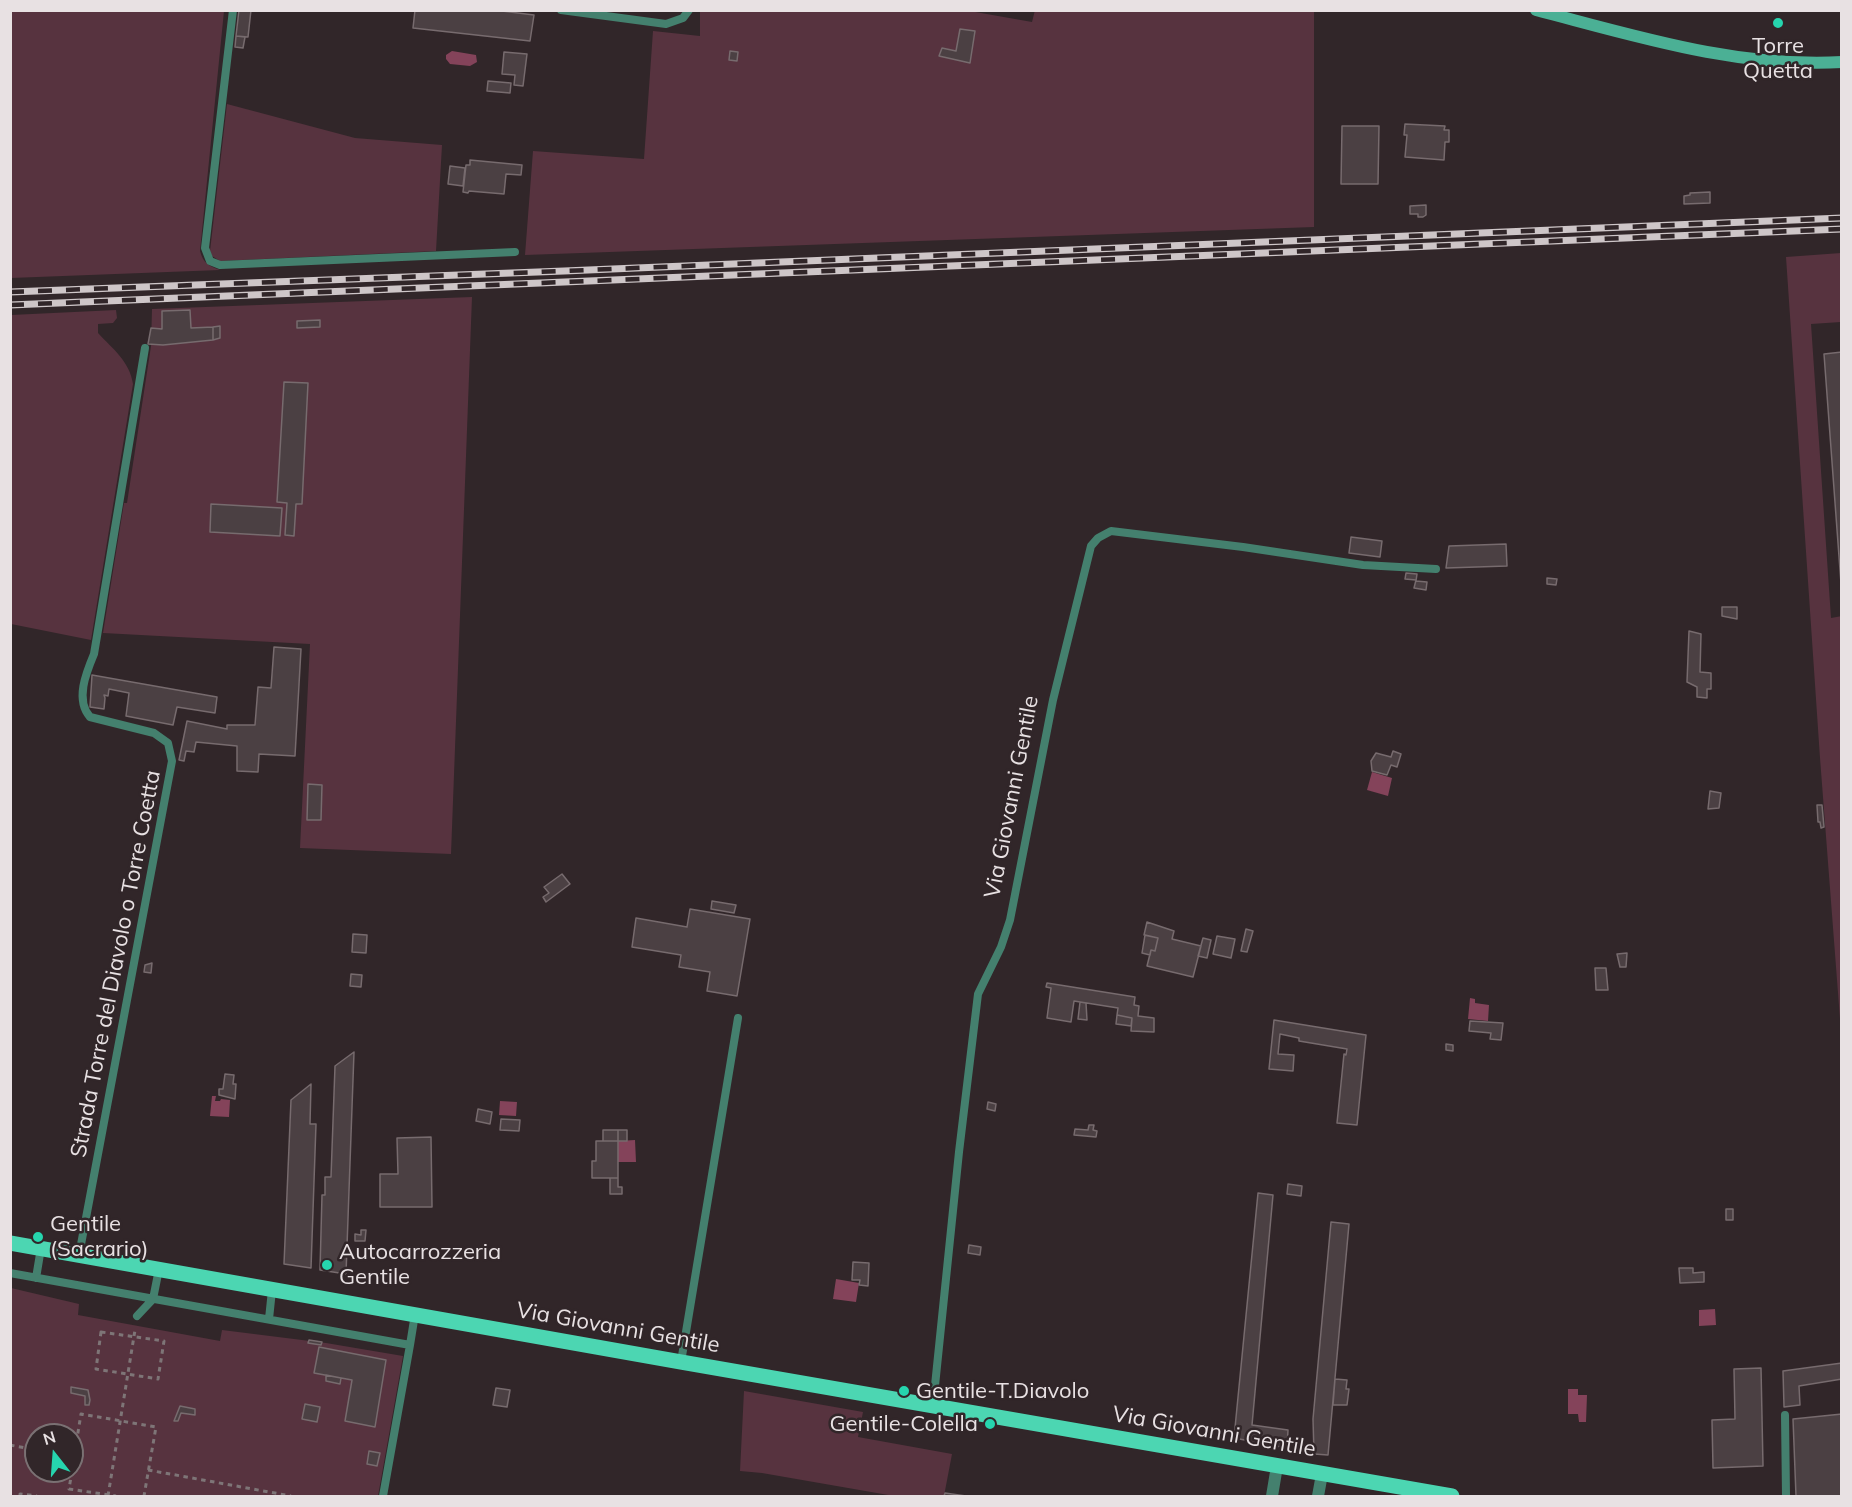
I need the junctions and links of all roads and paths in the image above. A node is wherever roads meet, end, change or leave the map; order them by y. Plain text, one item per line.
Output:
1 (233, 10) edge
2 (561, 10) edge
3 (689, 10) edge
4 (1536, 10) edge
5 (1842, 62) edge
6 (515, 252) dead end
7 (145, 348) dead end
8 (1436, 569) dead end
9 (738, 1018) dead end
10 (10, 1243) edge
11 (41, 1248) junction
12 (79, 1255) junction
13 (159, 1269) junction
14 (10, 1273) edge
15 (36, 1278) junction
16 (272, 1290) junction
17 (153, 1299) junction
18 (415, 1314) junction
19 (137, 1316) joint
20 (269, 1319) junction
21 (134, 1337) junction
22 (410, 1345) junction
23 (681, 1362) junction
24 (128, 1374) junction
25 (933, 1405) junction
26 (1785, 1415) dead end
27 (120, 1421) junction
28 (79, 1423) edge
29 (1277, 1466) junction
30 (148, 1470) junction
31 (1322, 1473) junction
32 (70, 1483) edge
33 (108, 1496) edge
34 (20, 1497) edge
35 (37, 1497) edge
36 (116, 1497) edge
37 (144, 1497) edge
38 (291, 1497) edge
39 (383, 1497) edge
40 (1272, 1497) edge
41 (1318, 1497) edge
42 (1452, 1497) edge
43 (1786, 1497) edge

1 - 6 lane
2 - 3 lane
4 - 5 main road
7 - 12 lane, Strada Torre del Diavolo o Torre Coetta
8 - 25 lane, Via Giovanni Gentile
9 - 23 lane
10 - 11 main road, Via Giovanni Gentile
11 - 12 main road, Via Giovanni Gentile
11 - 15 lane
12 - 13 main road, Via Giovanni Gentile
13 - 16 main road, Via Giovanni Gentile
13 - 17 lane
14 - 15 lane
15 - 17 lane
16 - 18 main road, Via Giovanni Gentile
16 - 20 lane
17 - 19 lane
17 - 20 lane
18 - 22 lane
18 - 23 main road, Via Giovanni Gentile
19 - 21 path
20 - 22 lane
21 - 24 path
21 - 24 path
21 - 24 path
22 - 39 lane
23 - 25 main road, Via Giovanni Gentile
24 - 27 path
25 - 29 main road, Via Giovanni Gentile
26 - 43 lane
27 - 28 path
27 - 30 path
27 - 33 path
29 - 31 main road, Via Giovanni Gentile
29 - 40 street
30 - 37 path
30 - 38 path
31 - 41 street
31 - 42 main road, Via Giovanni Gentile
32 - 33 path
33 - 36 path
34 - 35 path

